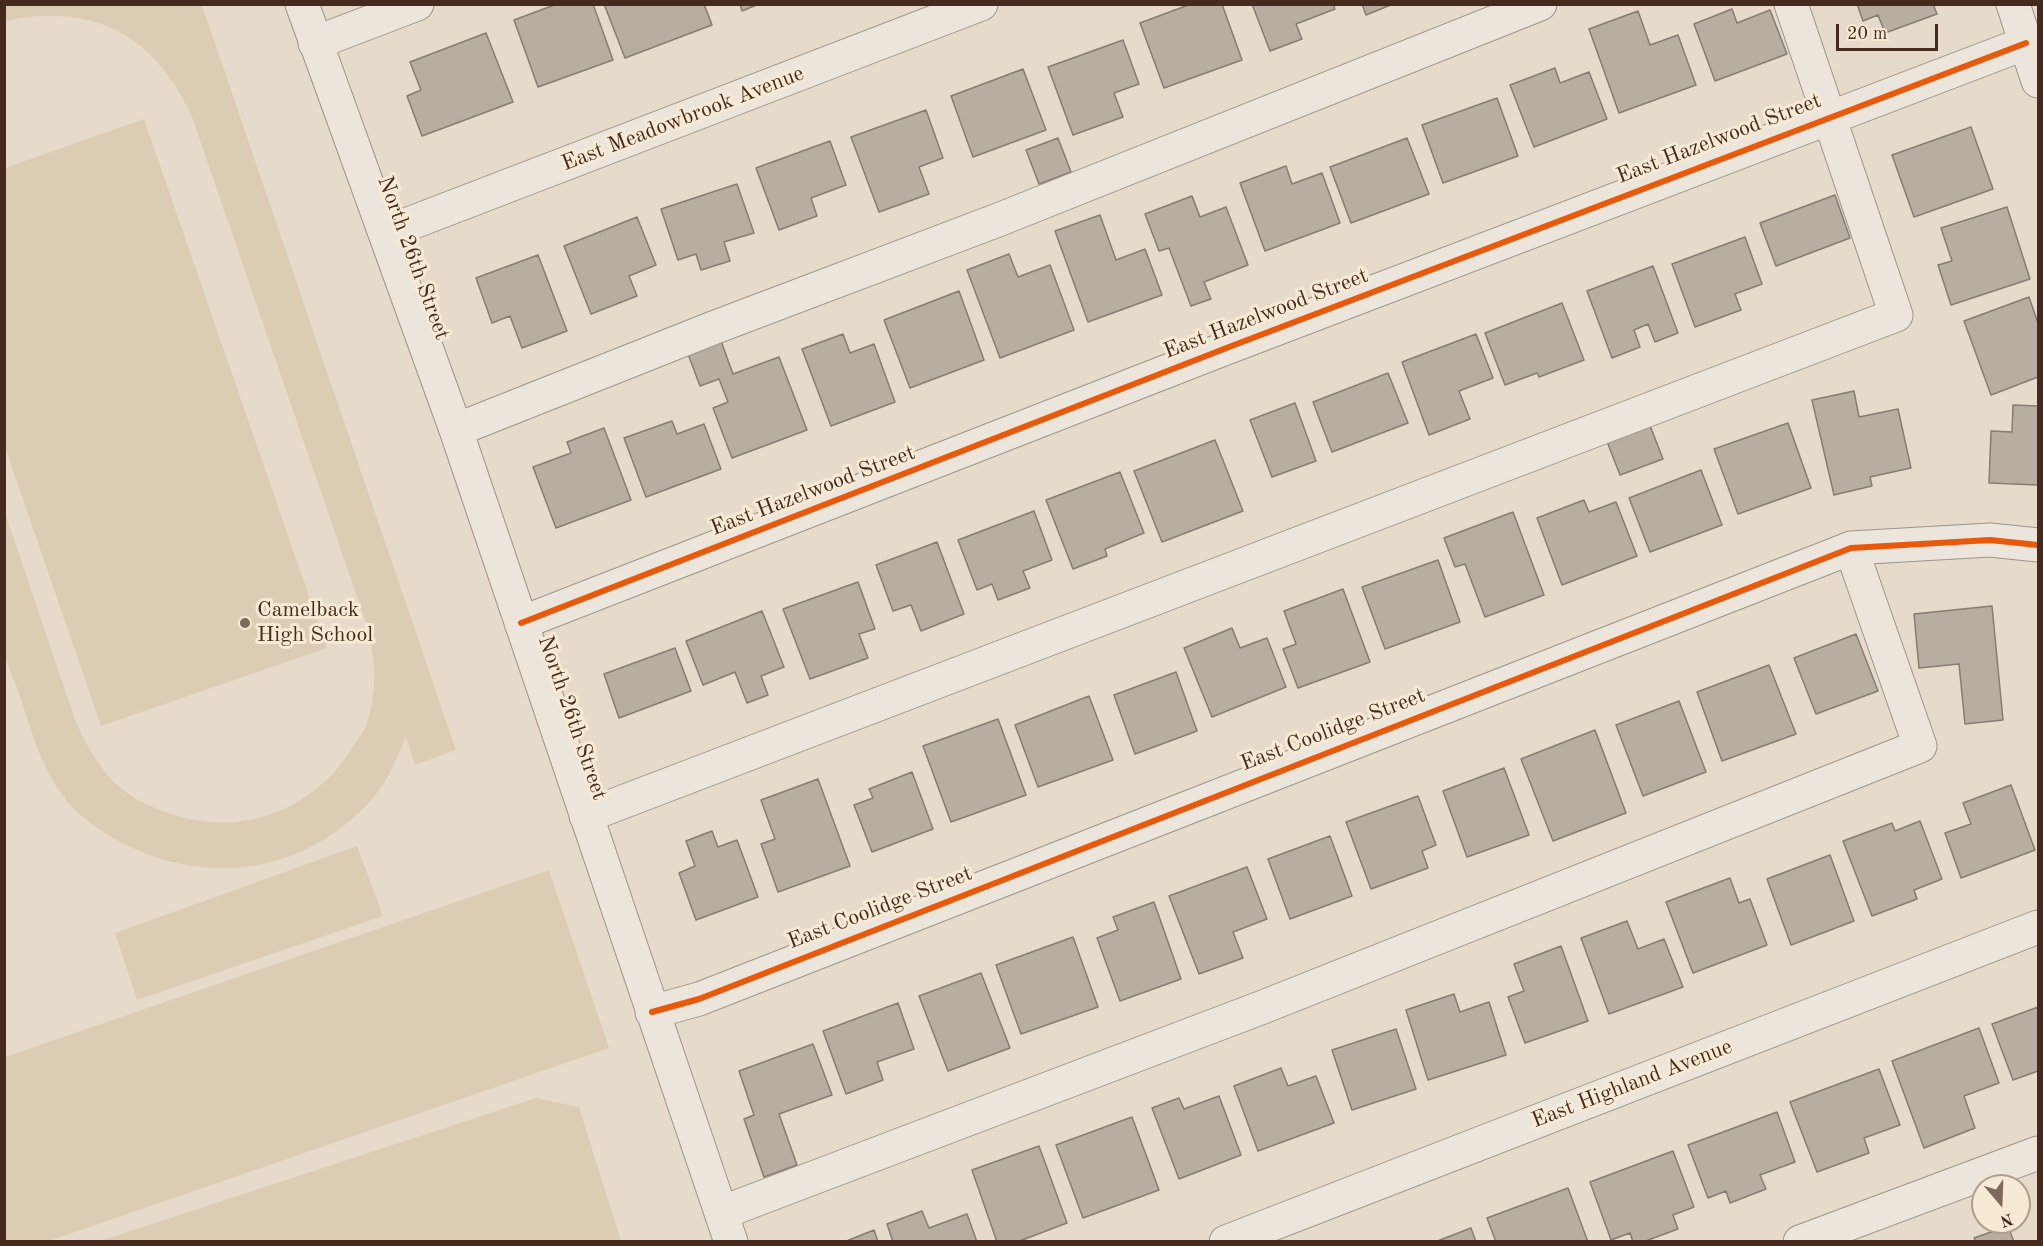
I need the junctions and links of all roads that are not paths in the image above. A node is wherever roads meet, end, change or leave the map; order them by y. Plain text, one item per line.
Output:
1 (302, 4) edge
2 (417, 4) edge
3 (981, 4) edge
4 (1540, 4) edge
5 (1791, 4) edge
6 (2013, 4) edge
7 (315, 43) junction
8 (2026, 43) junction
9 (2038, 81) edge
10 (1830, 116) junction
11 (385, 233) junction
12 (456, 430) junction
13 (2038, 545) edge
14 (1851, 548) junction
15 (521, 623) junction
16 (586, 816) junction
17 (2038, 927) edge
18 (652, 1012) junction
19 (2038, 1153) edge
20 (726, 1227) edge
21 (1227, 1242) edge
22 (1800, 1242) edge

1 - 7 street, North 26th Street
2 - 7 street
3 - 11 street, East Meadowbrook Avenue
4 - 12 street
5 - 10 street
6 - 8 street
7 - 11 street, North 26th Street
8 - 9 street
8 - 10 street, East Hazelwood Street
10 - 15 street, East Hazelwood Street
10 - 16 street
11 - 12 street, North 26th Street
12 - 15 street, North 26th Street
13 - 14 street, East Coolidge Street
14 - 18 street, East Coolidge Street
14 - 20 street
15 - 16 street, North 26th Street
16 - 18 street, North 26th Street
17 - 21 street, East Highland Avenue
18 - 20 street, North 26th Street
19 - 22 street

